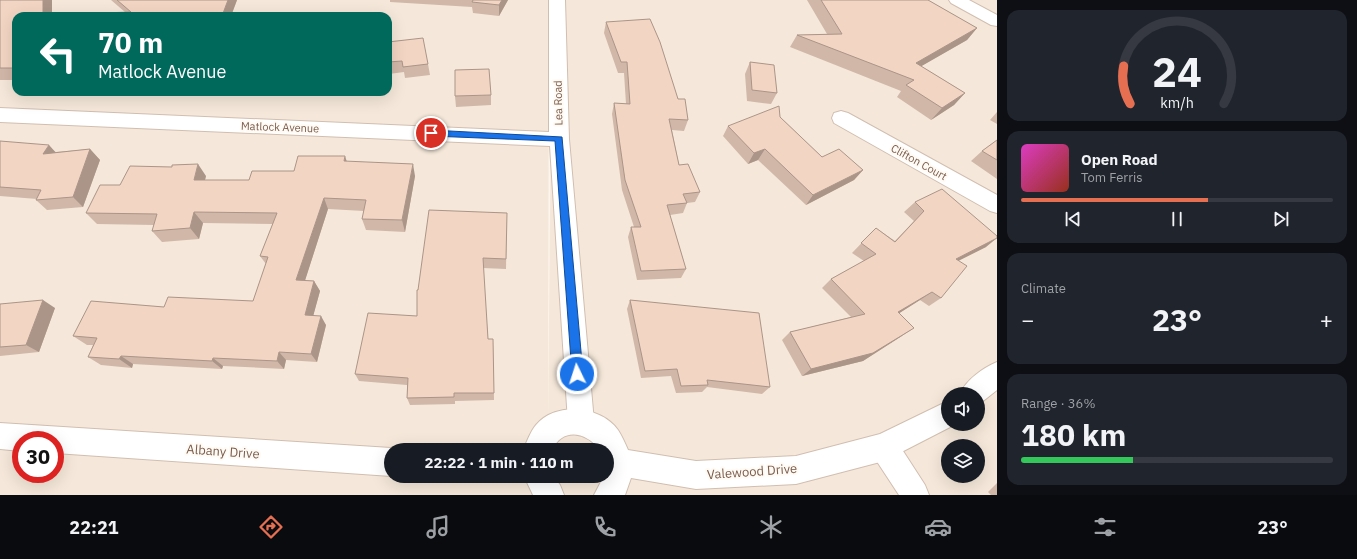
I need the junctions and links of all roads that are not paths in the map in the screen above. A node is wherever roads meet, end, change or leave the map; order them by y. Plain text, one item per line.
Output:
1 (557, 0) edge
2 (957, 0) edge
3 (997, 21) edge
4 (0, 115) edge
5 (841, 118) dead end
6 (559, 139) junction
7 (997, 205) edge
8 (997, 374) edge
9 (981, 387) edge
10 (941, 418) edge
11 (581, 422) junction
12 (0, 436) edge
13 (12, 437) edge
14 (64, 441) edge
15 (540, 443) edge
16 (884, 448) junction
17 (384, 462) edge
18 (618, 462) junction
19 (542, 483) edge
20 (550, 495) edge
21 (608, 495) edge
22 (915, 495) edge

1 - 6 street, Lea Road
2 - 3 street
4 - 6 street, Matlock Avenue
5 - 7 street, Clifton Court
6 - 11 street, Lea Road
8 - 9 street
10 - 16 street, Valewood Drive
11 - 15 street
11 - 18 street
12 - 13 street, Albany Drive
14 - 17 street, Albany Drive
16 - 18 street, Valewood Drive
16 - 22 street
18 - 21 street
19 - 20 street

